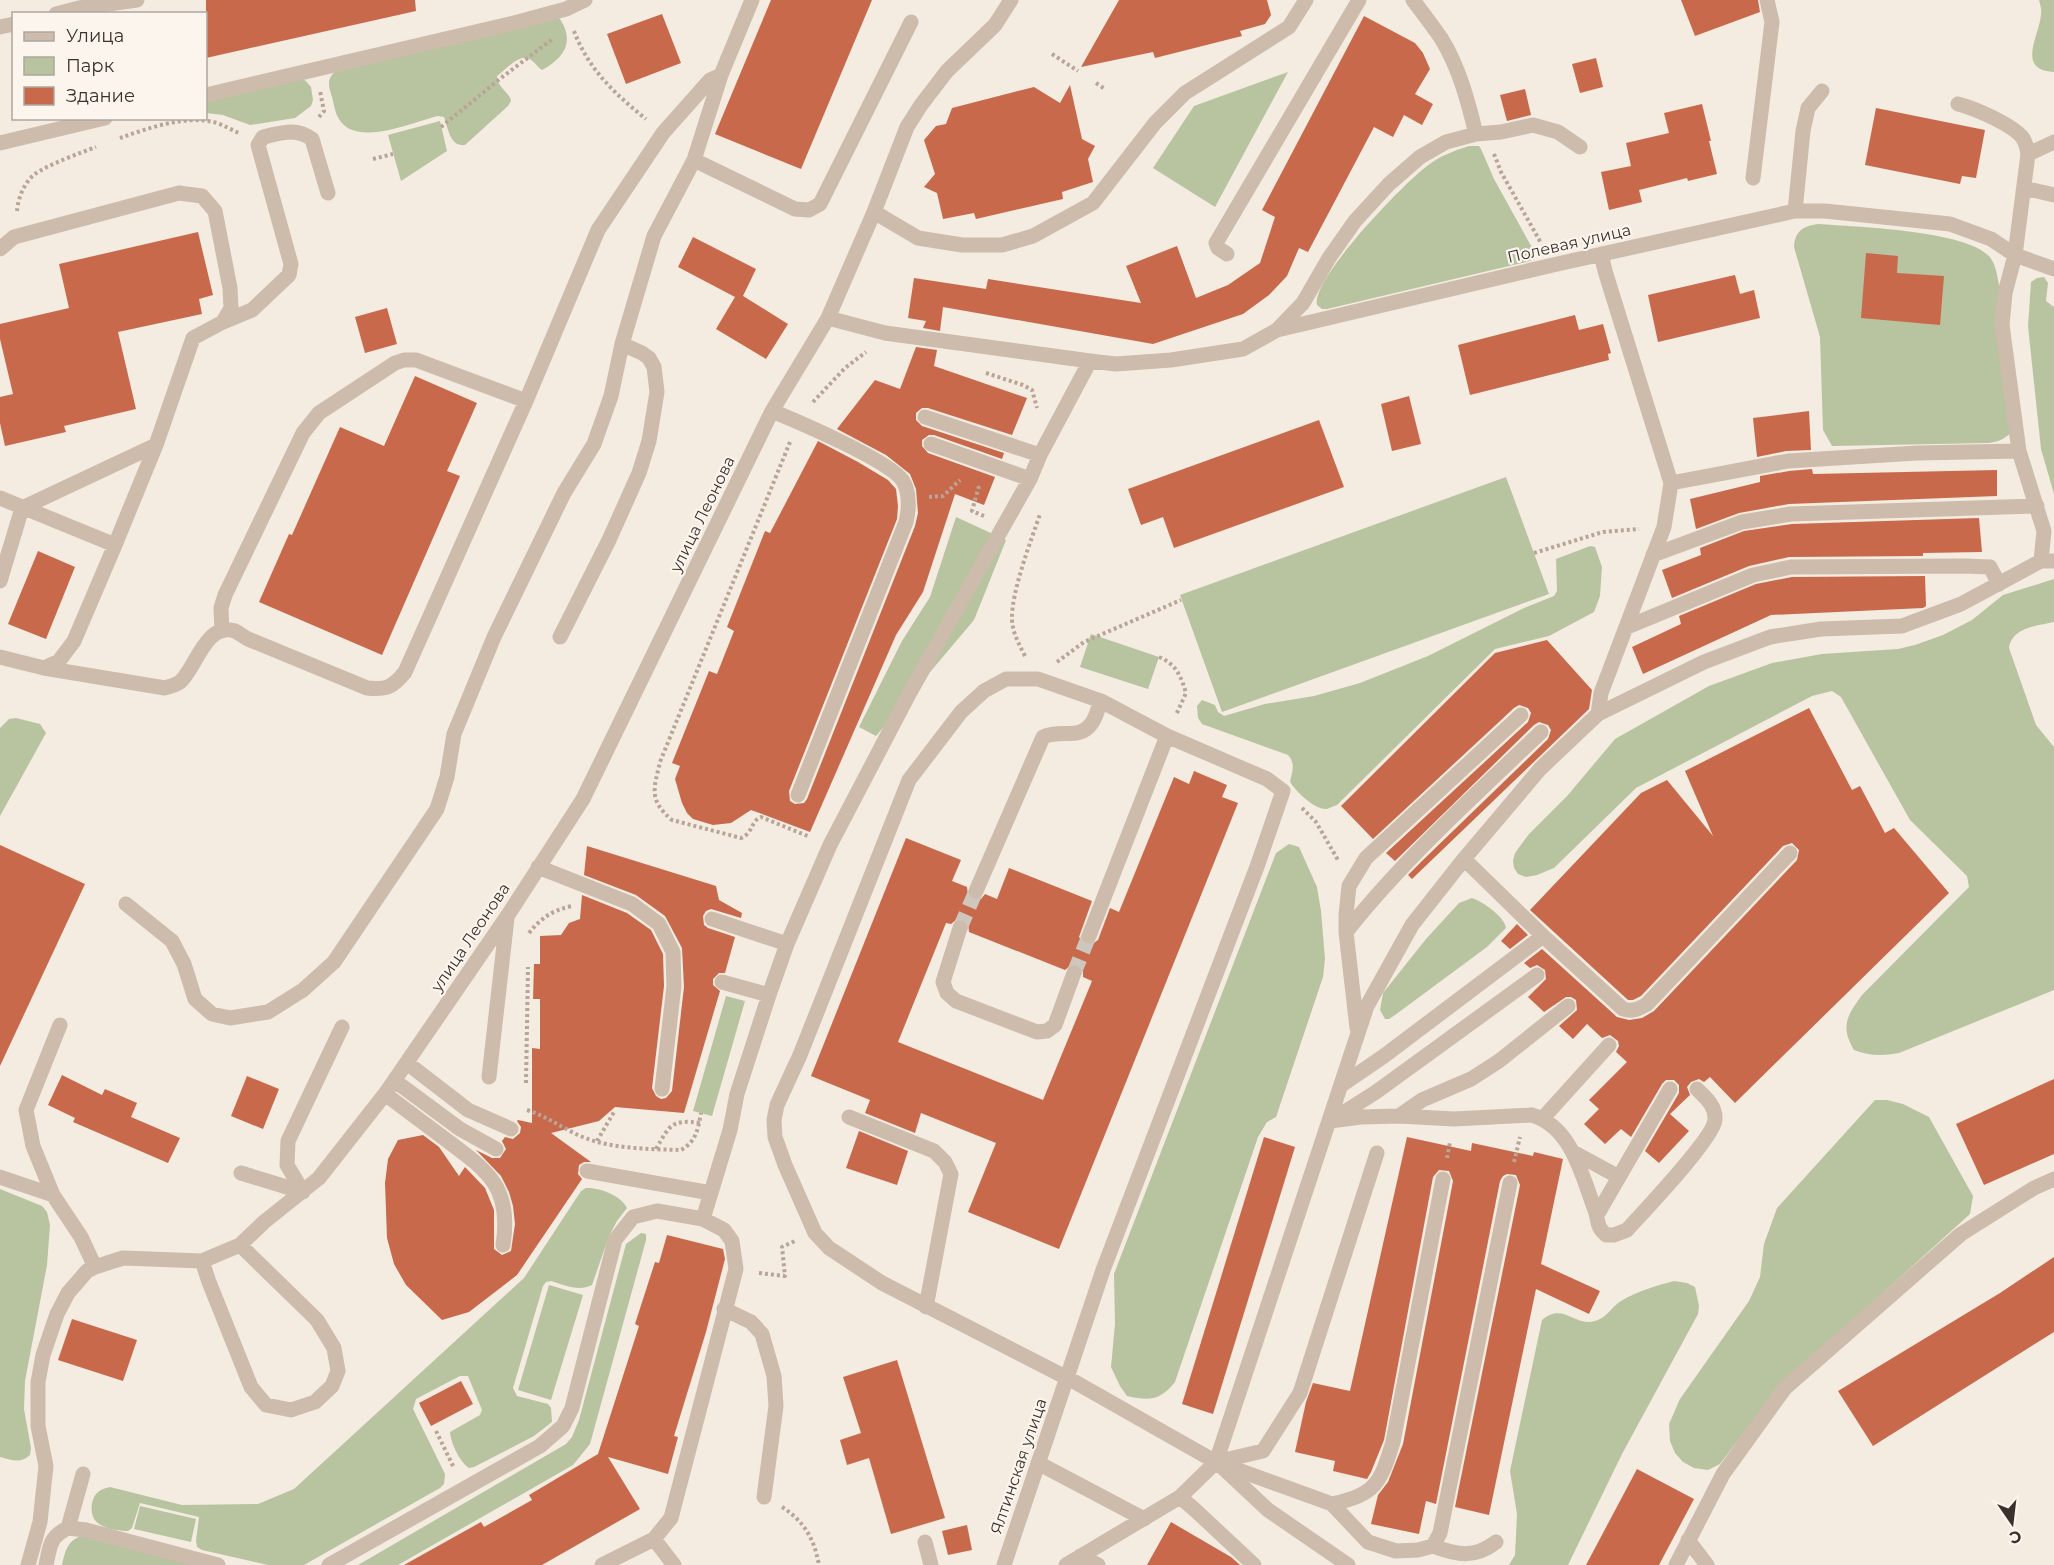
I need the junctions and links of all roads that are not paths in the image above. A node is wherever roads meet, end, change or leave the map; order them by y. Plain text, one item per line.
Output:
1 (137, 0) edge
2 (585, 0) edge
3 (752, 0) edge
4 (1011, 0) edge
5 (1306, 0) edge
6 (1359, 0) edge
7 (1413, 0) edge
8 (1767, 0) edge
9 (80, 11) edge
10 (911, 22) dead end
11 (721, 75) junction
12 (1822, 91) dead end
13 (207, 95) edge
14 (1958, 104) dead end
15 (101, 120) edge
16 (1480, 134) junction
17 (2054, 142) edge
18 (0, 143) edge
19 (1580, 147) dead end
20 (2028, 154) junction
21 (694, 160) junction
22 (1753, 178) dead end
23 (2024, 188) junction
24 (328, 194) dead end
25 (2054, 195) edge
26 (1795, 211) junction
27 (874, 212) junction
28 (0, 249) edge
29 (1227, 254) dead end
30 (1601, 254) junction
31 (2015, 255) junction
32 (2054, 269) edge
33 (828, 318) junction
34 (224, 322) junction
35 (1277, 330) junction
36 (622, 344) junction
37 (1090, 361) junction
38 (526, 401) junction
39 (772, 411) junction
40 (925, 417) dead end
41 (931, 444) dead end
42 (156, 446) junction
43 (2019, 451) junction
44 (1040, 455) junction
45 (1030, 479) junction
46 (1671, 483) junction
47 (0, 498) edge
48 (2037, 506) junction
49 (22, 508) junction
50 (2049, 529) edge
51 (116, 545) junction
52 (1653, 555) junction
53 (2048, 561) edge
54 (0, 581) edge
55 (1998, 584) junction
56 (1627, 627) junction
57 (222, 630) junction
58 (560, 637) dead end
59 (0, 657) edge
60 (44, 668) junction
61 (1101, 701) junction
62 (1598, 714) junction
63 (1521, 715) dead end
64 (1541, 732) dead end
65 (1167, 736) junction
66 (798, 795) dead end
67 (1790, 853) dead end
68 (1464, 859) junction
69 (538, 867) junction
70 (976, 891) tunnel mouth
71 (126, 904) dead end
72 (508, 915) junction
73 (712, 920) dead end
74 (960, 928) tunnel mouth
75 (1346, 932) junction
76 (1089, 936) tunnel mouth
77 (1543, 936) junction
78 (787, 944) junction
79 (1074, 974) tunnel mouth
80 (1537, 975) dead end
81 (722, 982) dead end
82 (769, 995) junction
83 (1568, 1006) dead end
84 (60, 1025) dead end
85 (342, 1027) dead end
86 (1358, 1034) junction
87 (1609, 1045) dead end
88 (407, 1063) junction
89 (489, 1077) dead end
90 (395, 1081) junction
91 (1343, 1083) junction
92 (662, 1089) dead end
93 (1670, 1089) dead end
94 (1697, 1089) dead end
95 (385, 1094) junction
96 (1399, 1116) junction
97 (849, 1117) dead end
98 (1543, 1118) junction
99 (1329, 1121) junction
100 (511, 1130) dead end
101 (496, 1149) dead end
102 (1573, 1152) junction
103 (1377, 1153) dead end
104 (587, 1171) dead end
105 (241, 1173) dead end
106 (0, 1177) edge
107 (1619, 1177) junction
108 (1443, 1179) road end
109 (2054, 1179) edge
110 (1510, 1183) road end
111 (303, 1192) junction
112 (711, 1193) junction
113 (53, 1195) junction
114 (1597, 1215) junction
115 (704, 1219) junction
116 (240, 1245) junction
117 (503, 1245) dead end
118 (202, 1261) junction
119 (95, 1267) junction
120 (926, 1307) junction
121 (724, 1309) junction
122 (1067, 1378) junction
123 (1216, 1462) junction
124 (1038, 1463) junction
125 (83, 1474) dead end
126 (764, 1497) dead end
127 (1180, 1497) junction
128 (1332, 1504) junction
129 (1144, 1519) junction
130 (68, 1528) junction
131 (654, 1539) junction
132 (1688, 1540) junction
133 (925, 1542) dead end
134 (1496, 1542) dead end
135 (1433, 1546) junction
136 (1080, 1556) junction
137 (28, 1565) edge
138 (46, 1565) edge
139 (218, 1565) edge
140 (329, 1565) edge
141 (602, 1565) edge
142 (674, 1565) edge
143 (931, 1565) edge
144 (1004, 1565) edge
145 (1066, 1565) edge
146 (1098, 1565) edge
147 (1254, 1565) edge
148 (1348, 1565) edge
149 (1676, 1565) edge
150 (1707, 1565) edge

1 - 9 street
2 - 13 street
3 - 11 street
4 - 27 street, улица Леонова
5 - 27 street
6 - 29 street
7 - 16 street
8 - 22 street
10 - 21 street
11 - 21 street
11 - 38 street
12 - 26 street
14 - 20 street
15 - 18 street
16 - 19 street
16 - 35 street
17 - 20 street
20 - 23 street
21 - 36 street
23 - 25 street
23 - 31 street
24 - 34 street
26 - 30 street, Полевая улица
26 - 31 street, Полевая улица
27 - 33 street, улица Леонова
28 - 34 street
30 - 35 street, Полевая улица
30 - 46 street
31 - 32 street, Полевая улица
31 - 43 street
33 - 37 street, Полевая улица
33 - 39 street, улица Леонова
34 - 42 street
35 - 37 street, Полевая улица
36 - 58 street
36 - 71 street
37 - 44 street
38 - 57 street
38 - 57 street
39 - 66 street
39 - 69 street, улица Леонова
40 - 44 street
41 - 45 street
42 - 49 street
42 - 51 street
43 - 46 street
43 - 48 street
44 - 45 street
45 - 78 street
46 - 52 street
47 - 49 street
48 - 50 street
48 - 52 street
49 - 51 street
49 - 54 street
50 - 53 street
51 - 60 street
52 - 56 street
53 - 55 street
55 - 56 street
55 - 62 street
56 - 62 street
57 - 60 street
59 - 60 street
61 - 65 street
61 - 70 street
61 - 120 street
62 - 68 street
63 - 75 street
64 - 75 street
65 - 76 street
65 - 122 street, Ялтинская улица
67 - 77 street
68 - 77 street
68 - 86 street
69 - 72 street, улица Леонова
69 - 92 street
72 - 88 street, улица Леонова
72 - 89 street
73 - 78 street
74 - 79 street
75 - 86 street
77 - 91 street
78 - 82 street
80 - 99 street
81 - 82 street
82 - 112 street
83 - 96 street
84 - 113 street
85 - 111 street
86 - 91 street
87 - 98 street
88 - 90 street, улица Леонова
88 - 100 street
90 - 95 street, улица Леонова
90 - 101 street
91 - 99 street
93 - 107 street
94 - 114 street
95 - 111 street, улица Леонова
95 - 117 street
96 - 98 street
96 - 99 street
97 - 120 street
98 - 102 street
99 - 123 street
102 - 107 street
102 - 114 street
103 - 123 street
104 - 112 street
105 - 111 street
106 - 113 street
107 - 114 street
108 - 128 street
109 - 132 street
110 - 135 street
111 - 116 street, улица Леонова
112 - 115 street
113 - 119 street
115 - 121 street
115 - 140 street
116 - 118 street
116 - 118 street
118 - 119 street
119 - 137 street
120 - 122 street
121 - 126 street
121 - 131 street
122 - 123 street
122 - 124 street, Ялтинская улица
123 - 127 street
123 - 128 street
123 - 148 street
124 - 129 street
124 - 144 street, Ялтинская улица
125 - 130 street
127 - 129 street
127 - 147 street
128 - 135 street
129 - 136 street
130 - 138 street
130 - 139 street
131 - 141 street
131 - 142 street
132 - 149 street
132 - 150 street
133 - 143 street
134 - 135 street
136 - 145 street
136 - 146 street

